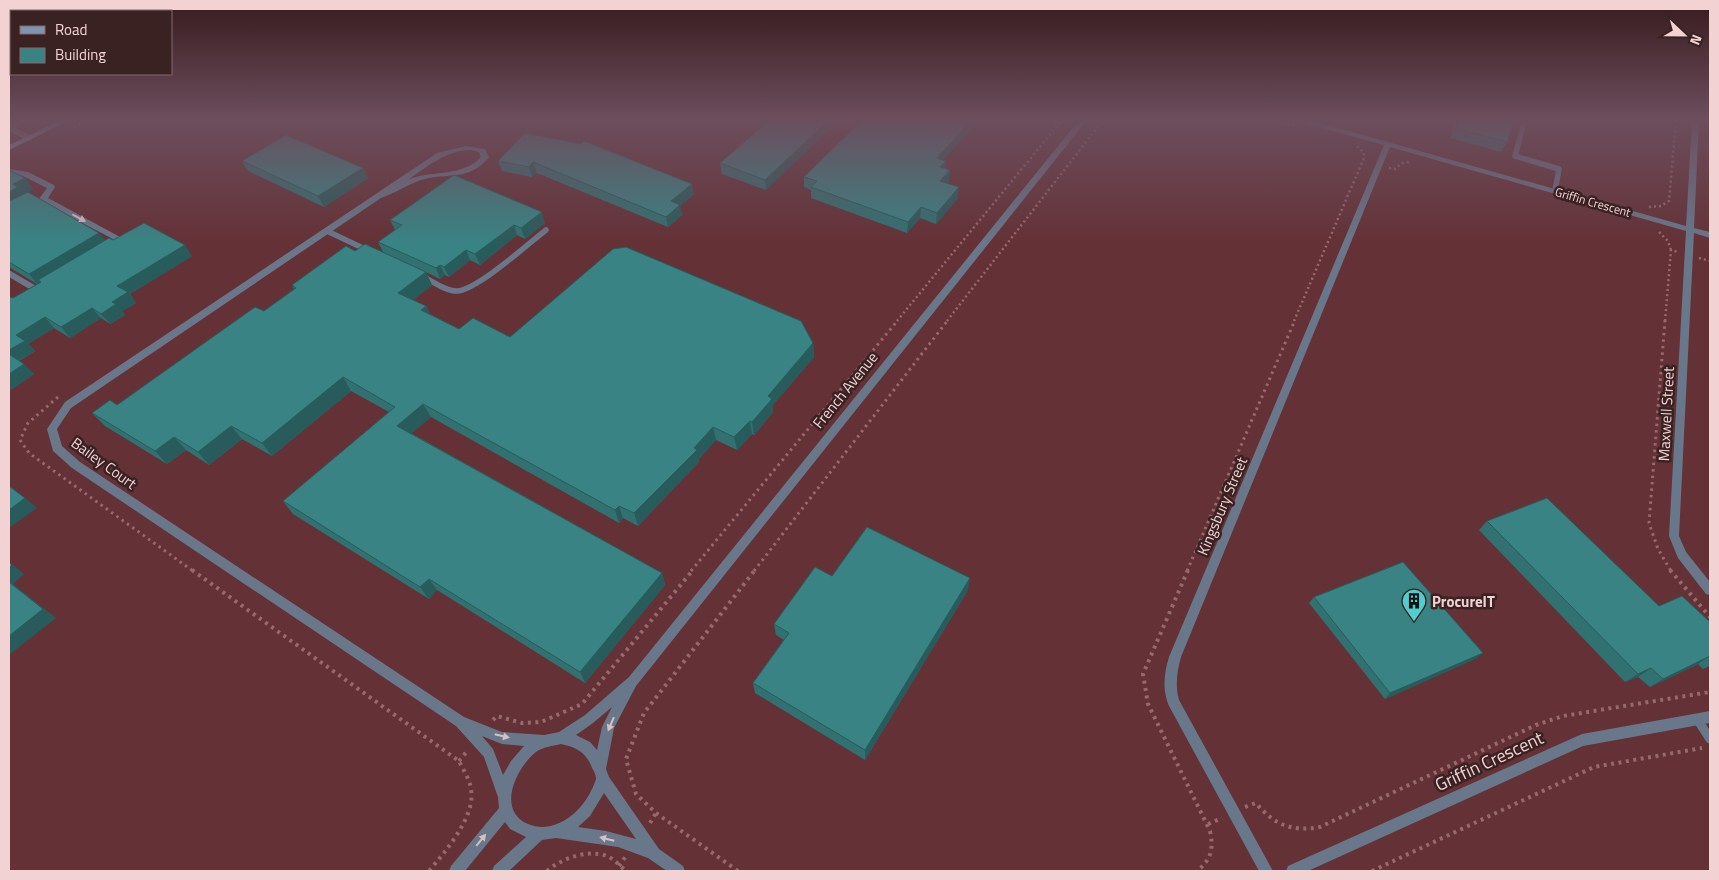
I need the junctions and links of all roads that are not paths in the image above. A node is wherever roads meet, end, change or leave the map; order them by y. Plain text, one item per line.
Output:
1 (431, 161) edge
2 (483, 161) edge
3 (1050, 161) edge
4 (1381, 161) edge
5 (1449, 161) edge
6 (1532, 161) edge
7 (1694, 161) edge
8 (9, 171) edge
9 (1556, 191) junction
10 (48, 192) junction
11 (380, 196) junction
12 (32, 200) edge
13 (1690, 229) junction
14 (546, 230) dead end
15 (327, 231) junction
16 (1710, 235) edge
17 (105, 251) edge
18 (370, 251) edge
19 (412, 271) edge
20 (9, 273) edge
21 (55, 281) edge
22 (1710, 590) edge
23 (633, 681) junction
24 (1710, 717) edge
25 (1697, 719) junction
26 (479, 735) junction
27 (561, 738) junction
28 (1710, 739) edge
29 (546, 741) junction
30 (601, 775) junction
31 (504, 795) junction
32 (506, 810) junction
33 (554, 832) junction
34 (539, 834) junction
35 (654, 854) junction
36 (456, 871) edge
37 (499, 871) edge
38 (678, 871) edge
39 (1266, 871) edge
40 (1293, 871) edge

1 - 11 street, Bailey Court
2 - 11 street, Bailey Court
3 - 23 street, French Avenue
4 - 39 street, Kingsbury Street
5 - 9 street, Griffin Crescent
6 - 9 lane
7 - 13 street, Maxwell Street
8 - 10 street
9 - 13 street, Griffin Crescent
10 - 12 street
10 -> 17 street
11 - 15 street, Bailey Court
13 - 16 street, Griffin Crescent
13 - 22 street, Maxwell Street
14 - 19 lane
15 - 18 lane
15 - 26 street, Bailey Court
20 - 21 street
23 - 27 street, French Avenue
23 -> 30 street, French Avenue
24 - 25 street, Griffin Crescent
25 - 28 lane
25 - 40 street, Griffin Crescent
26 -> 29 street
26 - 31 street, Bailey Court
27 - 29 street
27 - 30 street
29 - 31 street
30 - 33 street
30 - 35 street
31 - 32 street
32 - 34 street
36 -> 32 street
33 - 34 street
35 -> 33 street
34 - 37 street
35 - 38 street

